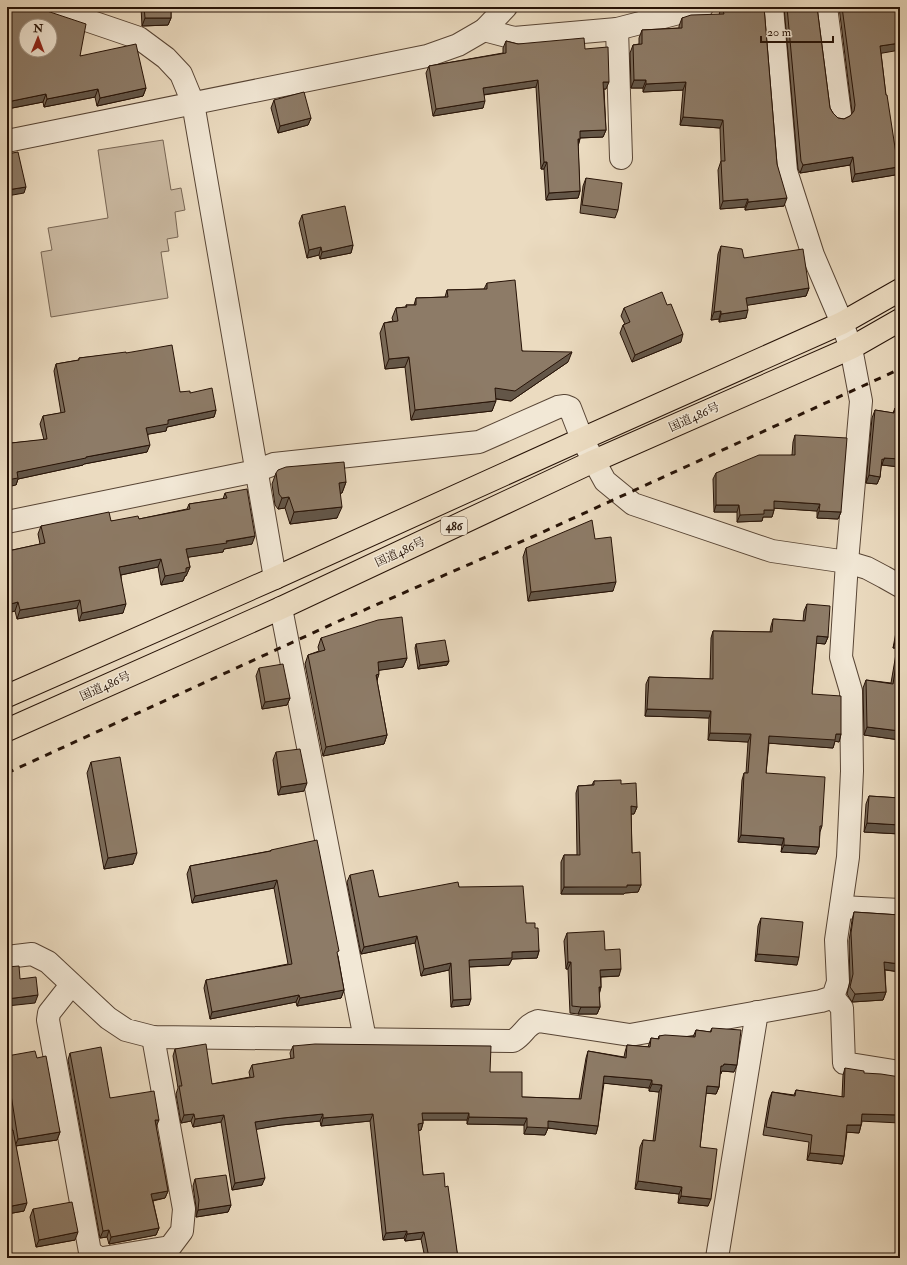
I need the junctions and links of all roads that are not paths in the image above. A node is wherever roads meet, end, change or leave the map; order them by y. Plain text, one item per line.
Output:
1 (48, 7) edge
2 (506, 7) edge
3 (702, 7) edge
4 (772, 7) edge
5 (826, 7) edge
6 (617, 29) junction
7 (484, 30) junction
8 (193, 103) junction
9 (840, 114) dead end
10 (7, 141) edge
11 (621, 158) dead end
12 (900, 290) edge
13 (900, 320) edge
14 (842, 323) junction
15 (851, 348) junction
16 (582, 439) junction
17 (594, 461) junction
18 (256, 471) junction
19 (7, 522) edge
20 (847, 562) junction
21 (275, 578) junction
22 (900, 586) edge
23 (281, 608) junction
24 (7, 696) edge
25 (7, 730) edge
26 (841, 907) junction
27 (900, 910) edge
28 (7, 957) edge
29 (71, 985) junction
30 (833, 997) junction
31 (757, 1012) junction
32 (153, 1037) junction
33 (365, 1039) junction
34 (900, 1072) edge
35 (99, 1258) edge
36 (103, 1258) edge
37 (717, 1258) edge

1 - 8 street
2 - 7 street
3 - 6 street
4 - 14 street
5 - 9 street
6 - 7 street
6 - 11 street
7 - 8 street
8 - 10 street
8 - 18 street
12 - 14 highway, 486
13 - 15 highway, 国道486号 / 486
14 - 15 street
14 - 16 highway, 486
15 - 17 highway, 国道486号 / 486
15 - 20 street
16 - 17 street
16 - 18 street
16 - 21 highway, 486
17 - 20 street
17 - 23 highway, 国道486号 / 486
18 - 19 street
18 - 21 street
20 - 22 street
20 - 26 street
21 - 24 highway, 486
23 - 25 highway, 国道486号 / 486
23 - 33 street
26 - 27 street
26 - 30 street
28 - 29 street
29 - 32 street
29 - 35 street
30 - 31 street
30 - 34 street
31 - 33 street
31 - 37 street
32 - 33 street
32 - 36 street

